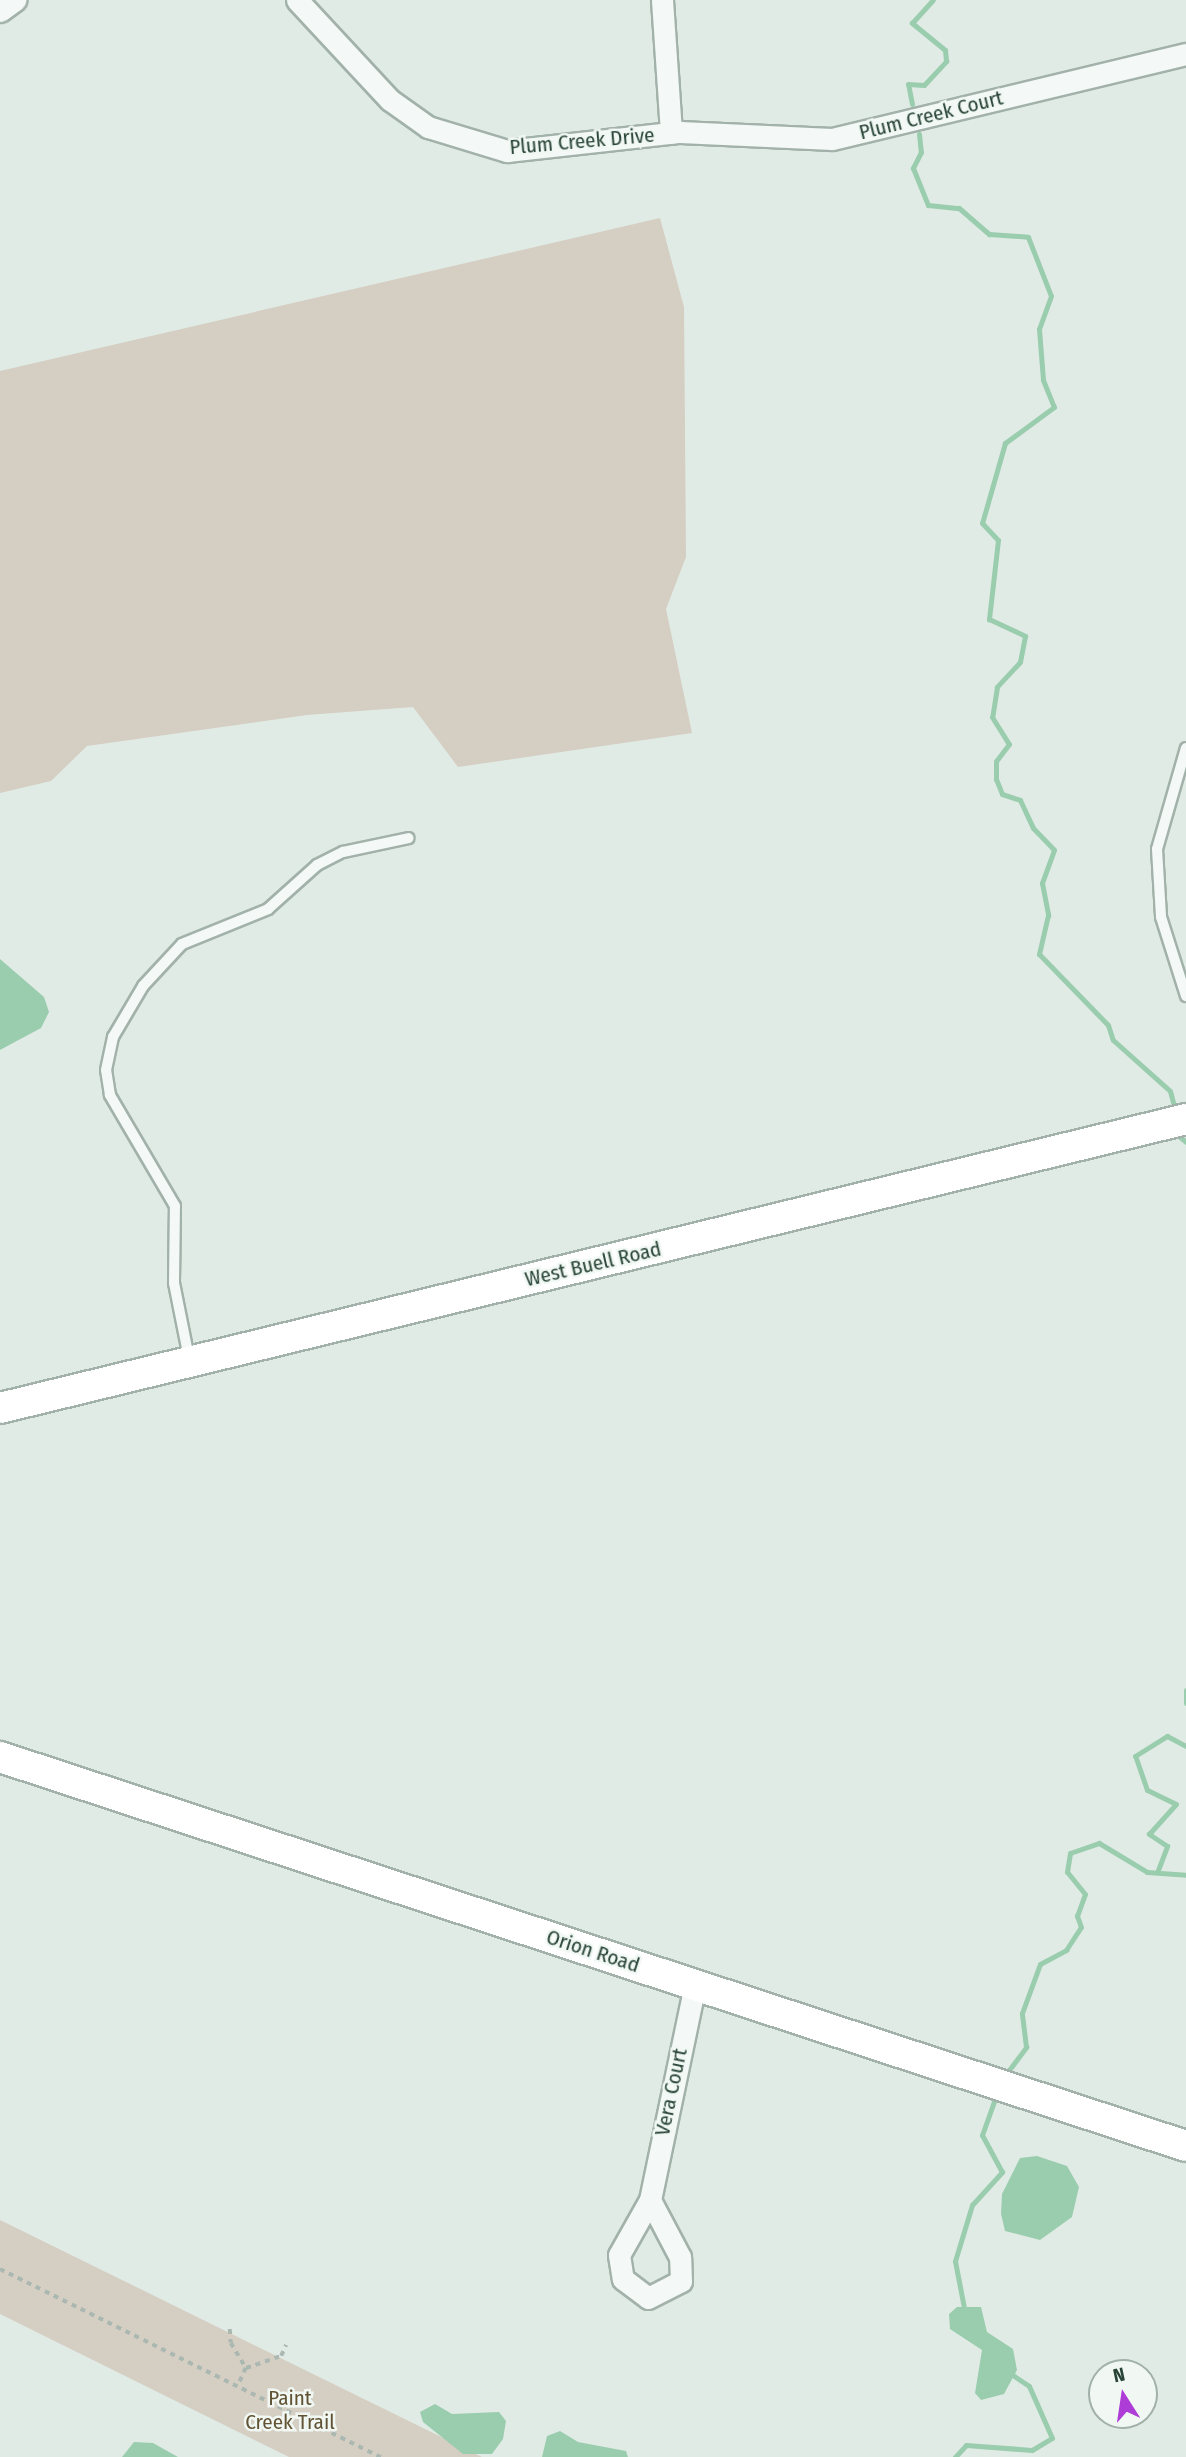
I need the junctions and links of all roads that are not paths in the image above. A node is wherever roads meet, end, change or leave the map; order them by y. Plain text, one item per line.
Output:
1 (15, 0) edge
2 (297, 0) edge
3 (662, 0) edge
4 (0, 11) edge
5 (1186, 54) edge
6 (671, 133) junction
7 (1186, 748) edge
8 (1183, 782) edge
9 (408, 838) dead end
10 (1186, 996) edge
11 (1186, 1119) edge
12 (189, 1361) junction
13 (0, 1408) edge
14 (0, 1757) edge
15 (695, 1984) junction
16 (1186, 2146) edge
17 (650, 2200) dead end

1 - 4 street
2 - 6 street, Plum Creek Drive
3 - 6 street
5 - 6 street, Plum Creek Court
7 - 8 lane
8 - 10 lane
9 - 12 lane
11 - 12 main road, West Buell Road
12 - 13 main road, West Buell Road
14 - 15 main road, Orion Road
15 - 16 main road, Orion Road
15 - 17 street, Vera Court

